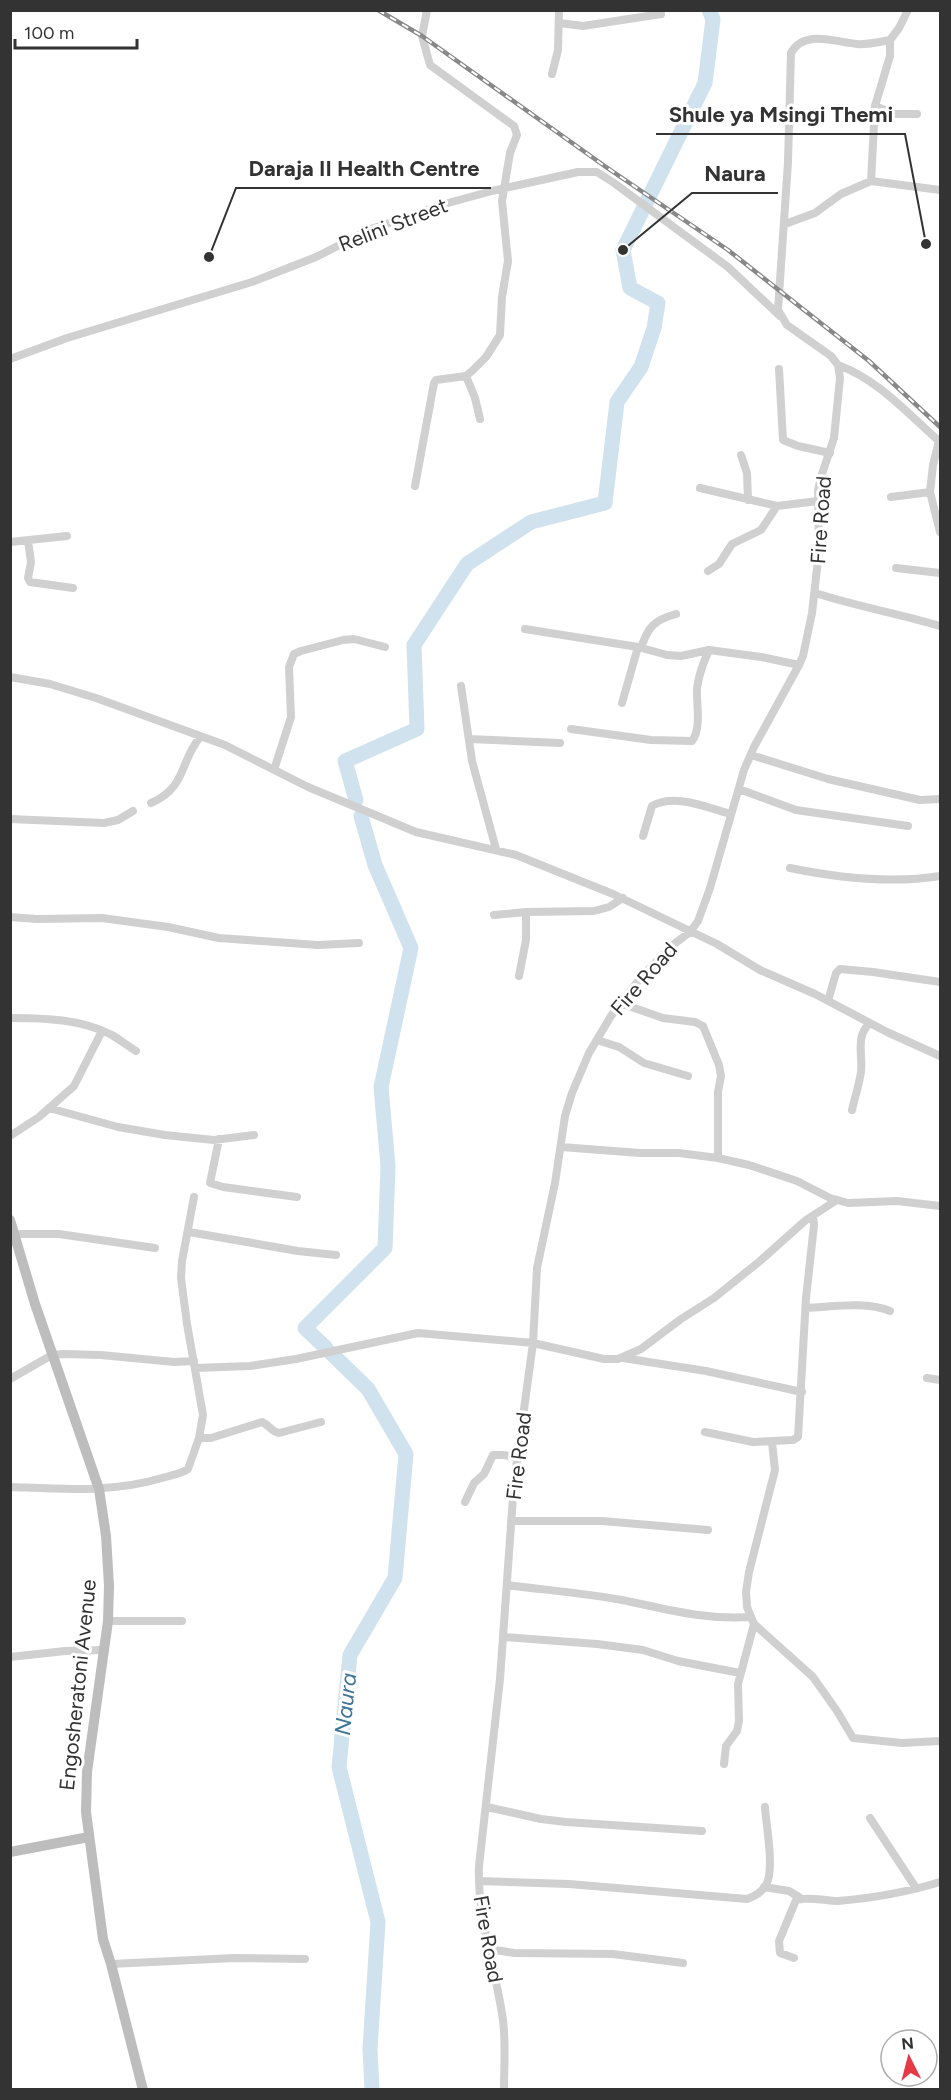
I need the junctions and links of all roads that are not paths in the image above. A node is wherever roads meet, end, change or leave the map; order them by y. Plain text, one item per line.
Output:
1 (427, 10) edge
2 (559, 10) edge
3 (908, 10) edge
4 (661, 14) dead end
5 (560, 22) junction
6 (890, 40) junction
7 (552, 74) dead end
8 (875, 106) junction
9 (917, 114) dead end
10 (871, 181) junction
11 (504, 189) junction
12 (940, 190) edge
13 (785, 225) junction
14 (780, 317) junction
15 (10, 359) edge
16 (838, 365) junction
17 (779, 369) dead end
18 (466, 375) junction
19 (480, 418) dead end
20 (940, 441) edge
21 (830, 453) junction
22 (741, 455) dead end
23 (415, 486) dead end
24 (700, 488) dead end
25 (930, 492) junction
26 (891, 497) dead end
27 (747, 500) junction
28 (818, 501) junction
29 (777, 506) junction
30 (940, 531) edge
31 (67, 536) dead end
32 (28, 541) junction
33 (10, 542) edge
34 (896, 568) dead end
35 (708, 571) dead end
36 (940, 573) edge
37 (73, 588) dead end
38 (815, 592) junction
39 (676, 614) dead end
40 (940, 626) edge
41 (525, 629) dead end
42 (385, 647) dead end
43 (639, 648) junction
44 (709, 650) junction
45 (799, 665) junction
46 (10, 677) edge
47 (461, 686) dead end
48 (622, 703) dead end
49 (572, 729) dead end
50 (200, 736) junction
51 (470, 739) junction
52 (560, 743) dead end
53 (751, 755) junction
54 (274, 770) junction
55 (739, 789) junction
56 (940, 799) edge
57 (151, 802) dead end
58 (133, 811) dead end
59 (731, 814) junction
60 (10, 819) edge
61 (908, 826) dead end
62 (643, 836) dead end
63 (496, 849) junction
64 (790, 868) dead end
65 (940, 876) edge
66 (623, 898) junction
67 (526, 912) junction
68 (494, 915) dead end
69 (10, 917) edge
70 (690, 932) junction
71 (359, 943) dead end
72 (519, 976) dead end
73 (940, 982) edge
74 (828, 1001) junction
75 (620, 1003) junction
76 (10, 1017) edge
77 (870, 1023) junction
78 (102, 1031) junction
79 (597, 1040) junction
80 (136, 1051) dead end
81 (940, 1056) edge
82 (688, 1076) dead end
83 (49, 1108) junction
84 (852, 1110) dead end
85 (254, 1135) dead end
86 (10, 1136) edge
87 (219, 1139) junction
88 (561, 1147) junction
89 (718, 1158) junction
90 (194, 1197) dead end
91 (297, 1197) dead end
92 (837, 1200) junction
93 (940, 1206) edge
94 (813, 1216) junction
95 (12, 1228) edge
96 (189, 1233) junction
97 (155, 1248) dead end
98 (336, 1255) dead end
99 (806, 1308) junction
100 (890, 1311) dead end
101 (533, 1343) junction
102 (52, 1355) junction
103 (622, 1358) junction
104 (194, 1365) junction
105 (927, 1378) dead end
106 (10, 1379) edge
107 (940, 1380) edge
108 (802, 1392) junction
109 (321, 1422) dead end
110 (705, 1432) dead end
111 (199, 1438) junction
112 (772, 1442) junction
113 (517, 1457) junction
114 (10, 1487) edge
115 (99, 1489) junction
116 (465, 1502) dead end
117 (511, 1521) junction
118 (708, 1530) dead end
119 (507, 1585) junction
120 (752, 1620) junction
121 (108, 1621) junction
122 (182, 1621) dead end
123 (504, 1637) junction
124 (104, 1650) junction
125 (10, 1657) edge
126 (740, 1673) junction
127 (940, 1741) edge
128 (724, 1764) dead end
129 (487, 1807) junction
130 (765, 1807) dead end
131 (870, 1818) dead end
132 (702, 1831) dead end
133 (89, 1837) junction
134 (10, 1852) edge
135 (479, 1881) junction
136 (940, 1882) edge
137 (764, 1887) junction
138 (915, 1888) junction
139 (802, 1899) junction
140 (489, 1949) junction
141 (794, 1958) dead end
142 (305, 1959) dead end
143 (682, 1963) dead end
144 (111, 1964) junction
145 (142, 2090) edge
146 (504, 2090) edge

1 - 11 street
2 - 5 street
3 - 6 street
4 - 5 street
5 - 7 street
6 - 8 street
6 - 13 street
8 - 9 street
8 - 10 street
10 - 12 street
10 - 13 street
11 - 14 street, Relini Street
11 - 15 street, Relini Street
11 - 18 street
13 - 14 street
14 - 16 street
16 - 20 street
16 - 21 street, Fire Road
17 - 21 street
18 - 19 street
18 - 23 street
20 - 25 street
21 - 28 street, Fire Road
22 - 27 street
24 - 27 street
25 - 26 street
25 - 30 street
27 - 29 street
28 - 29 street
28 - 38 street, Fire Road
29 - 35 street
31 - 32 street
32 - 33 street
32 - 37 street
34 - 36 street
38 - 40 street
38 - 45 street, Fire Road
39 - 43 street
41 - 43 street
42 - 54 street
43 - 44 street
43 - 48 street
44 - 45 street
44 - 49 street
45 - 53 street, Fire Road
46 - 50 street
47 - 51 street
50 - 54 street
50 - 57 street
51 - 52 street
51 - 63 street
53 - 55 street, Fire Road
53 - 56 street
54 - 63 street
55 - 59 street, Fire Road
55 - 61 street
58 - 60 street
59 - 62 street
59 - 70 street, Fire Road
63 - 66 street
64 - 65 street
66 - 67 street
66 - 70 street
67 - 68 street
67 - 72 street
69 - 71 street
70 - 74 street
70 - 75 street, Fire Road
73 - 74 street
74 - 77 street
75 - 79 street, Fire Road
75 - 89 street
76 - 78 street
77 - 81 street
77 - 84 street
78 - 80 street
78 - 83 street
79 - 82 street
79 - 88 street, Fire Road
83 - 86 street
83 - 87 street
85 - 87 street
87 - 91 street
88 - 89 street
88 - 101 street, Fire Road
89 - 92 street
90 - 96 street
92 - 93 street
92 - 94 street
94 - 99 street
94 - 103 street
95 - 97 street
95 - 102 street, Engosheratoni Avenue
96 - 98 street
96 - 104 street
99 - 100 street
99 - 108 street
101 - 103 street
101 - 104 street
101 - 113 street, Fire Road
102 - 104 street
102 - 106 street
102 - 115 street, Engosheratoni Avenue
103 - 108 street
104 - 111 street
105 - 107 street
108 - 112 street
109 - 111 street
110 - 112 street
111 - 115 street
112 - 120 street
113 - 116 street
113 - 117 street, Fire Road
114 - 115 street
115 - 121 street, Engosheratoni Avenue
117 - 118 street
117 - 119 street, Fire Road
119 - 120 street
119 - 123 street, Fire Road
120 - 126 street
120 - 127 street
121 - 122 street
121 - 124 street, Engosheratoni Avenue
123 - 126 street
123 - 129 street, Fire Road
124 - 125 street
124 - 133 street, Engosheratoni Avenue
126 - 128 street
129 - 132 street
129 - 135 street, Fire Road
130 - 137 street
131 - 138 street
133 - 134 street
133 - 144 street, Engosheratoni Avenue
135 - 137 street
135 - 140 street, Fire Road
136 - 138 street
137 - 139 street
138 - 139 street
139 - 141 street
140 - 143 street
140 - 146 street, Fire Road
142 - 144 street
144 - 145 street, Engosheratoni Avenue

